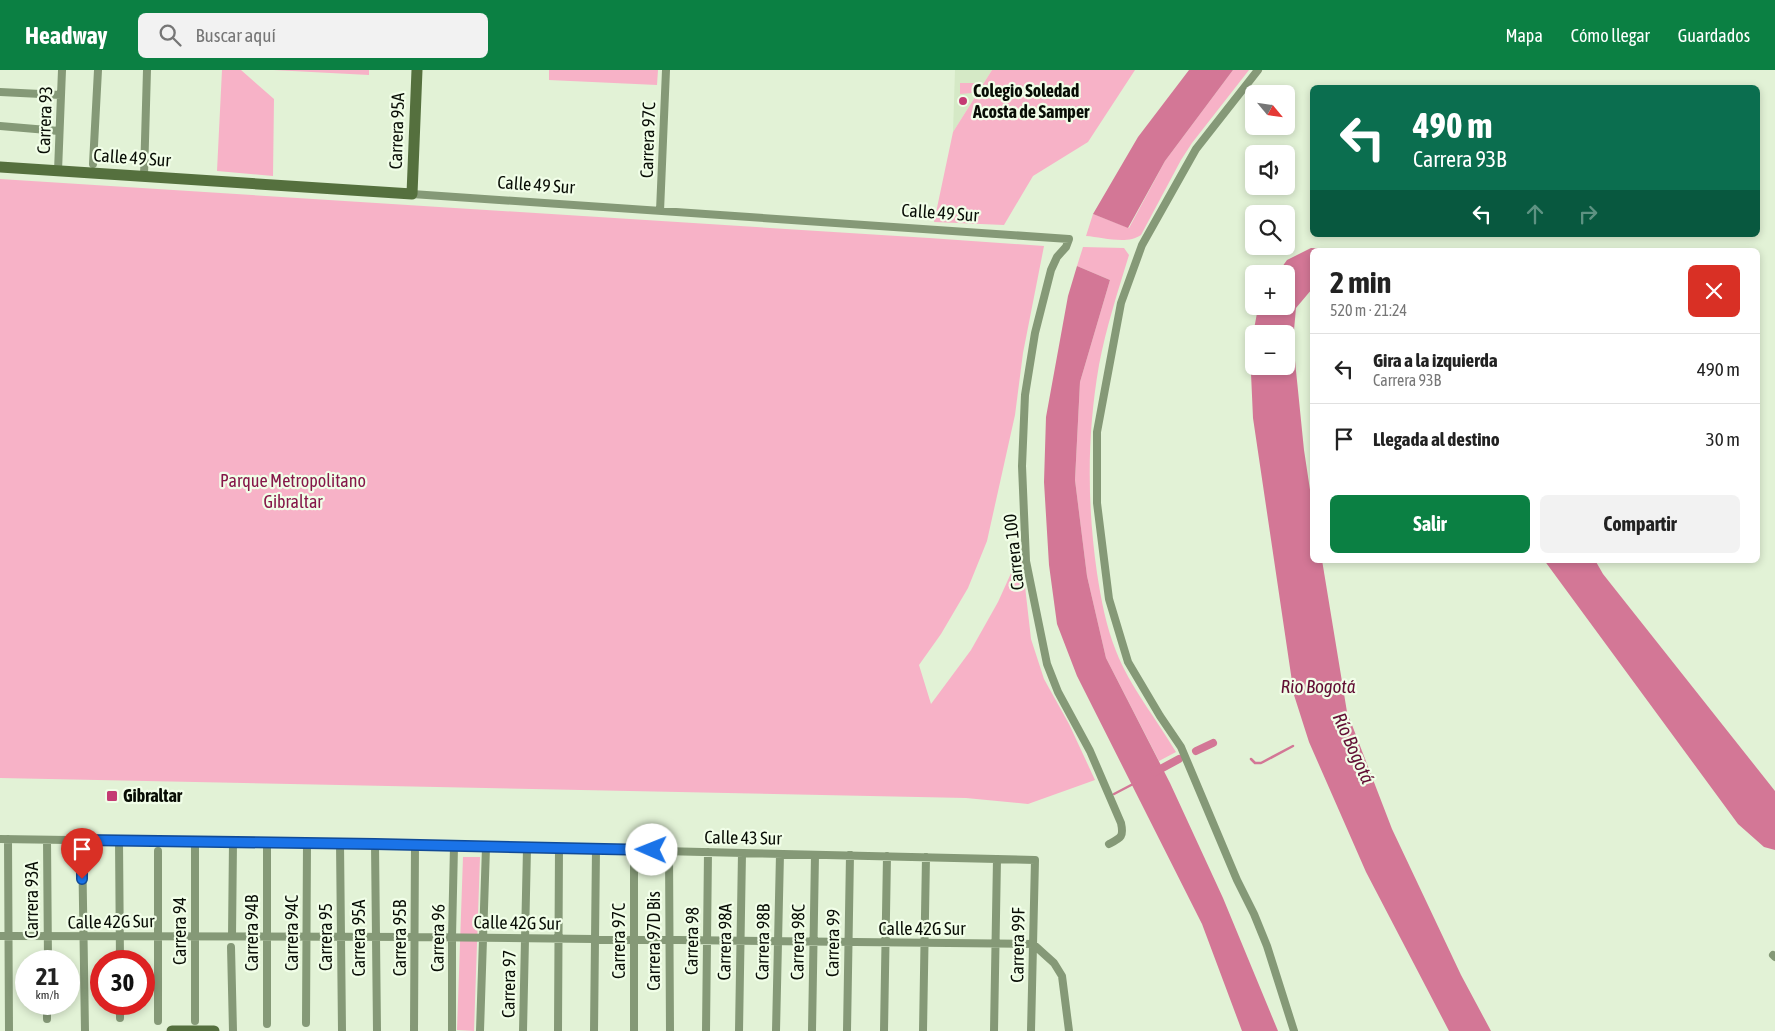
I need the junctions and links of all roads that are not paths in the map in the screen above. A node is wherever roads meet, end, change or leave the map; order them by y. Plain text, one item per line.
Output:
1 (62, 70) edge
2 (98, 70) edge
3 (147, 70) edge
4 (417, 70) edge
5 (666, 70) edge
6 (1258, 70) edge
7 (0, 92) edge
8 (61, 95) junction
9 (0, 126) edge
10 (59, 131) junction
11 (93, 164) dead end
12 (0, 167) edge
13 (58, 170) junction
14 (144, 176) junction
15 (412, 194) junction
16 (660, 211) junction
17 (1069, 239) joint
18 (4, 839) edge
19 (47, 840) junction
20 (82, 840) junction
21 (119, 841) junction
22 (195, 841) junction
23 (233, 842) junction
24 (267, 843) junction
25 (307, 843) junction
26 (340, 843) junction
27 (375, 844) junction
28 (1109, 844) dead end
29 (415, 845) junction
30 (454, 846) junction
31 (486, 847) junction
32 (527, 848) junction
33 (559, 848) junction
34 (596, 849) junction
35 (634, 850) junction
36 (669, 851) junction
37 (158, 852) dead end
38 (708, 852) junction
39 (742, 853) junction
40 (780, 854) junction
41 (815, 854) junction
42 (850, 855) junction
43 (887, 856) junction
44 (926, 857) junction
45 (997, 859) junction
46 (1035, 860) joint
47 (0, 936) edge
48 (9, 936) junction
49 (121, 936) junction
50 (159, 936) junction
51 (196, 936) junction
52 (232, 936) junction
53 (48, 937) junction
54 (267, 937) junction
55 (306, 937) junction
56 (341, 937) junction
57 (376, 937) junction
58 (415, 937) junction
59 (452, 937) junction
60 (83, 938) junction
61 (483, 938) junction
62 (525, 938) junction
63 (558, 939) junction
64 (595, 939) junction
65 (634, 940) junction
66 (670, 940) junction
67 (707, 941) junction
68 (740, 942) junction
69 (778, 942) junction
70 (813, 942) junction
71 (848, 943) junction
72 (886, 943) junction
73 (925, 944) junction
74 (996, 944) junction
75 (1033, 944) junction
76 (231, 947) dead end
77 (48, 950) edge
78 (120, 950) edge
79 (48, 1015) edge
80 (48, 1019) dead end
81 (158, 1021) dead end
82 (306, 1023) dead end
83 (267, 1024) dead end
84 (195, 1028) edge
85 (9, 1031) edge
86 (85, 1031) edge
87 (172, 1031) edge
88 (214, 1031) edge
89 (233, 1031) edge
90 (342, 1031) edge
91 (377, 1031) edge
92 (414, 1031) edge
93 (452, 1031) edge
94 (480, 1031) edge
95 (523, 1031) edge
96 (558, 1031) edge
97 (594, 1031) edge
98 (634, 1031) edge
99 (670, 1031) edge
100 (706, 1031) edge
101 (739, 1031) edge
102 (776, 1031) edge
103 (812, 1031) edge
104 (847, 1031) edge
105 (884, 1031) edge
106 (923, 1031) edge
107 (994, 1031) edge
108 (1031, 1031) edge
109 (1069, 1031) edge
110 (1294, 1031) edge

1 - 8 street, Carrera 93
2 - 11 street
3 - 14 street
4 - 15 street, Carrera 95A
5 - 16 street, Carrera 97C
6 - 110 street
7 - 8 street
8 - 10 street, Carrera 93
9 - 10 street
10 - 13 street, Carrera 93
12 - 13 street, Calle 49 Sur
13 - 14 street, Calle 49 Sur
14 - 15 street, Calle 49 Sur
15 - 16 street, Calle 49 Sur
16 - 17 street, Calle 49 Sur
17 - 28 street, Carrera 100
18 - 19 street, Calle 43 Sur
18 - 48 street
19 - 20 street, Calle 43 Sur
19 - 53 street, Carrera 93A
20 - 21 street, Calle 43 Sur
20 - 60 street
21 - 22 street, Calle 43 Sur
21 - 49 street
22 - 23 street, Calle 43 Sur
22 - 51 street, Carrera 94
23 - 24 street, Calle 43 Sur
23 - 52 street
24 - 25 street, Calle 43 Sur
24 - 54 street, Carrera 94B
25 - 26 street, Calle 43 Sur
25 - 55 street, Carrera 94C
26 - 27 street, Calle 43 Sur
26 - 56 street, Carrera 95
27 - 29 street, Calle 43 Sur
27 - 57 street, Carrera 95A
29 - 30 street, Calle 43 Sur
29 - 58 street, Carrera 95B
30 - 31 street, Calle 43 Sur
30 - 59 street, Carrera 96
31 - 32 street, Calle 43 Sur
31 - 61 street
32 - 33 street, Calle 43 Sur
32 - 62 street, Carrera 97
33 - 34 street, Calle 43 Sur
33 - 63 street
34 - 35 street, Calle 43 Sur
34 - 64 street
35 - 36 street, Calle 43 Sur
35 - 65 street, Carrera 97C
36 - 38 street, Calle 43 Sur
36 - 66 street, Carrera 97D Bis
37 - 50 street
38 - 39 street, Calle 43 Sur
38 - 67 street, Carrera 98
39 - 40 street, Calle 43 Sur
39 - 68 street, Carrera 98A
40 - 41 street, Calle 43 Sur
40 - 69 street, Carrera 98B
41 - 42 street, Calle 43 Sur
41 - 70 street, Carrera 98C
42 - 43 street, Calle 43 Sur
42 - 71 street, Carrera 99
43 - 44 street, Calle 43 Sur
43 - 72 street
44 - 45 street, Calle 43 Sur
44 - 73 street
45 - 46 street, Calle 43 Sur
45 - 74 street
46 - 75 street, Carrera 99F
47 - 48 street, Calle 42G Sur
48 - 53 street, Calle 42G Sur
48 - 85 street
49 - 50 street, Calle 42G Sur
49 - 60 street, Calle 42G Sur
49 - 78 street
50 - 51 street, Calle 42G Sur
50 - 81 street
51 - 52 street, Calle 42G Sur
51 - 84 street, Carrera 94
52 - 54 street, Calle 42G Sur
53 - 60 street, Calle 42G Sur
53 - 77 street, Carrera 93A
54 - 55 street, Calle 42G Sur
54 - 83 street, Carrera 94B
55 - 56 street, Calle 42G Sur
55 - 82 street, Carrera 94C
56 - 57 street, Calle 42G Sur
56 - 90 street, Carrera 95
57 - 58 street, Calle 42G Sur
57 - 91 street, Carrera 95A
58 - 59 street, Calle 42G Sur
58 - 92 street, Carrera 95B
59 - 61 street, Calle 42G Sur
59 - 93 street, Carrera 96
60 - 86 street
61 - 62 street, Calle 42G Sur
61 - 94 street
62 - 63 street, Calle 42G Sur
62 - 95 street, Carrera 97
63 - 64 street, Calle 42G Sur
63 - 96 street
64 - 65 street, Calle 42G Sur
64 - 97 street
65 - 66 street, Calle 42G Sur
65 - 98 street, Carrera 97C
66 - 67 street, Calle 42G Sur
66 - 99 street, Carrera 97D Bis
67 - 68 street, Calle 42G Sur
67 - 100 street, Carrera 98
68 - 69 street, Calle 42G Sur
68 - 101 street, Carrera 98A
69 - 70 street, Calle 42G Sur
69 - 102 street, Carrera 98B
70 - 71 street, Calle 42G Sur
70 - 103 street, Carrera 98C
71 - 72 street, Calle 42G Sur
71 - 104 street, Carrera 99
72 - 73 street, Calle 42G Sur
72 - 105 street
73 - 74 street, Calle 42G Sur
73 - 106 street
74 - 75 street, Calle 42G Sur
74 - 107 street
75 - 108 street, Carrera 99F
75 - 109 street
76 - 89 street
79 - 80 street
84 - 87 street
84 - 88 street

